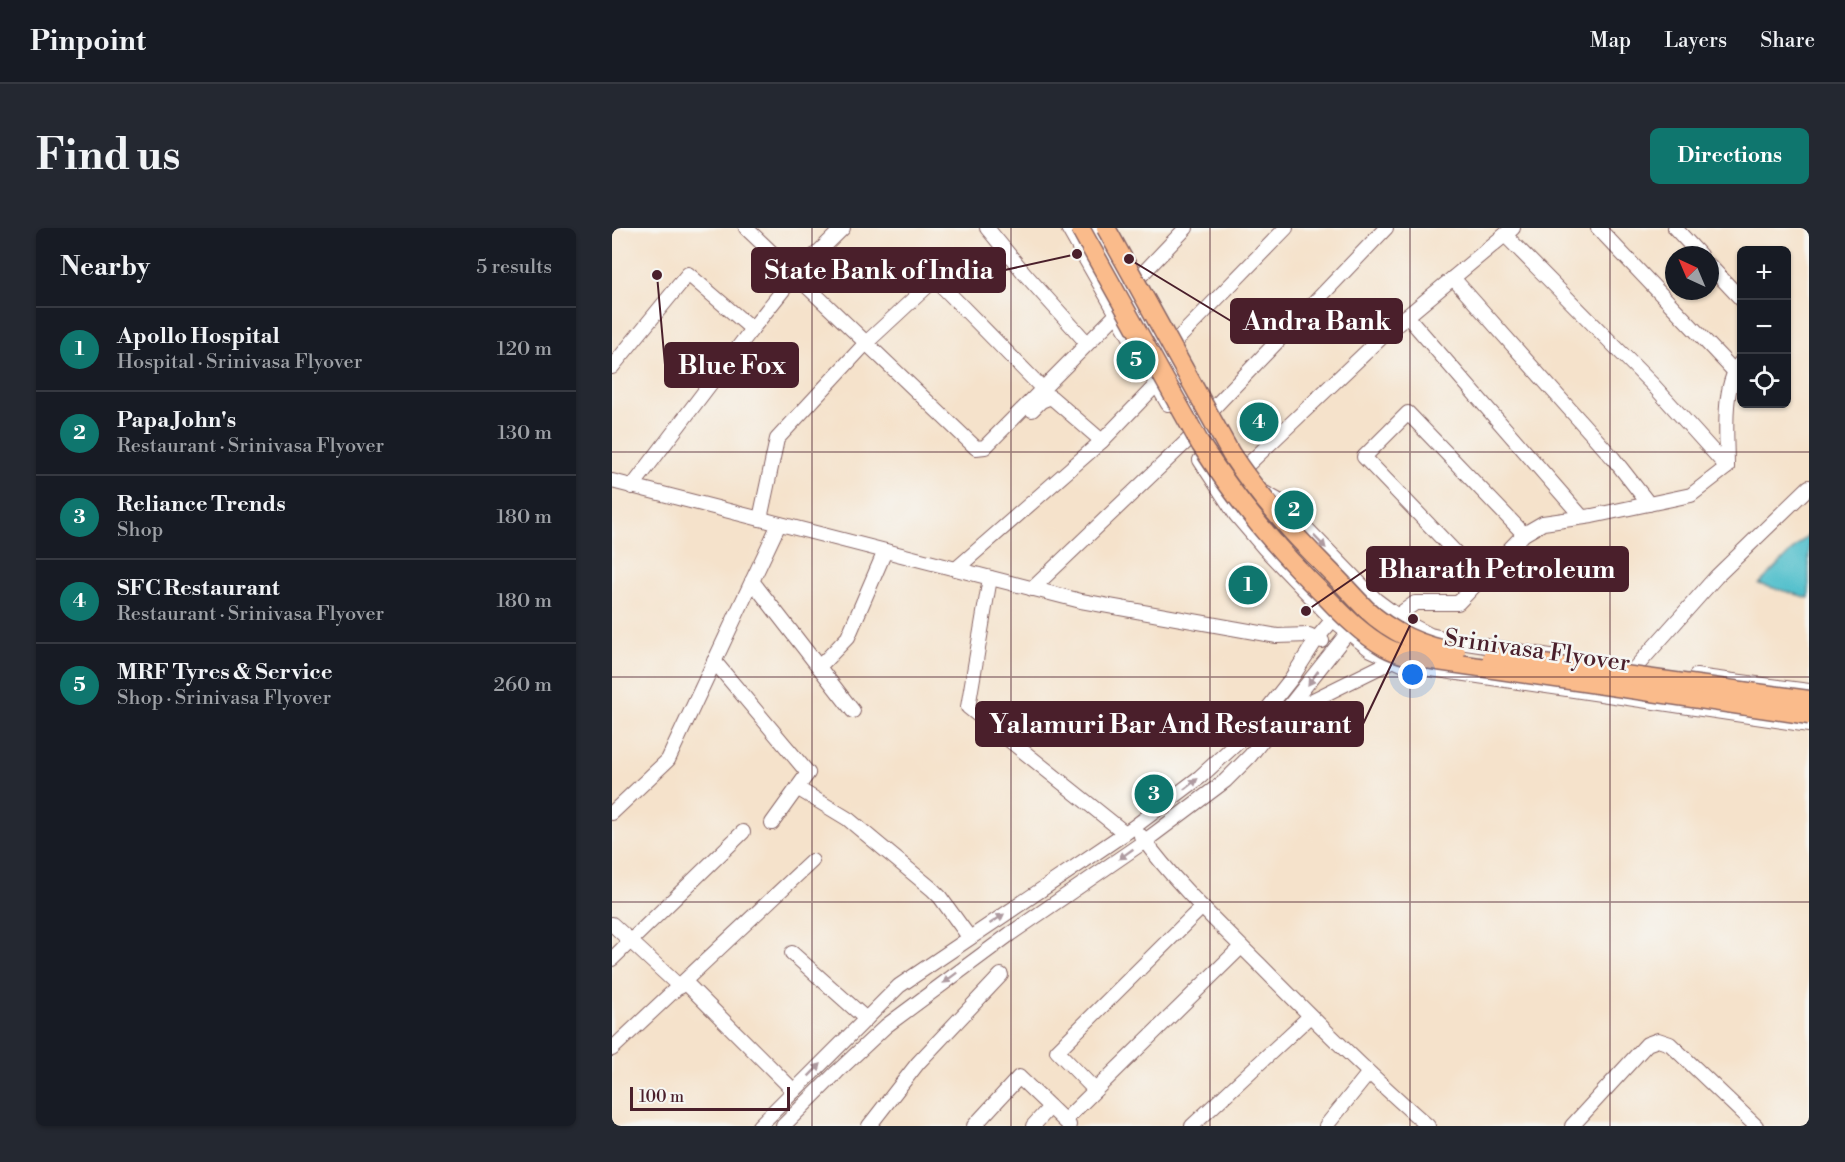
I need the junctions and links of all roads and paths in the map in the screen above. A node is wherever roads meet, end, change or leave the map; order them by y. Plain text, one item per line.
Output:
1 (746, 228) edge
2 (843, 228) edge
3 (987, 228) edge
4 (1068, 228) edge
5 (1080, 228) edge
6 (1093, 228) edge
7 (1106, 228) edge
8 (1186, 228) edge
9 (1286, 228) edge
10 (1386, 228) edge
11 (1598, 228) edge
12 (1675, 228) edge
13 (1509, 231) edge
14 (1692, 246) edge
15 (795, 275) junction
16 (1719, 276) edge
17 (1453, 278) junction
18 (1127, 289) junction
19 (1737, 295) edge
20 (1117, 314) junction
21 (1407, 316) junction
22 (752, 329) junction
23 (1087, 342) junction
24 (866, 343) junction
25 (1163, 353) junction
26 (1737, 365) edge
27 (612, 367) edge
28 (1157, 384) junction
29 (1042, 388) junction
30 (1202, 421) junction
31 (1188, 440) junction
32 (1102, 441) junction
33 (984, 457) dead end
34 (1727, 467) junction
35 (1236, 477) junction
36 (612, 481) edge
37 (632, 487) junction
38 (1809, 487) edge
39 (1649, 504) junction
40 (1582, 518) junction
41 (760, 519) junction
42 (779, 524) junction
43 (1524, 534) junction
44 (885, 551) junction
45 (956, 569) junction
46 (990, 578) junction
47 (1480, 579) junction
48 (752, 581) junction
49 (1362, 586) junction
50 (1032, 589) junction
51 (1374, 599) junction
52 (1397, 616) junction
53 (1332, 619) junction
54 (1348, 632) junction
55 (1318, 637) junction
56 (1334, 650) junction
57 (1394, 660) junction
58 (714, 662) junction
59 (819, 667) junction
60 (1635, 668) junction
61 (1809, 690) edge
62 (1809, 700) edge
63 (853, 711) dead end
64 (1286, 714) junction
65 (1809, 715) edge
66 (1809, 725) edge
67 (797, 788) junction
68 (612, 813) edge
69 (772, 823) dead end
70 (1130, 830) junction
71 (743, 832) dead end
72 (1145, 841) junction
73 (812, 861) dead end
74 (1202, 907) junction
75 (612, 924) edge
76 (969, 938) junction
77 (630, 941) junction
78 (1241, 947) junction
79 (792, 953) dead end
80 (612, 959) edge
81 (1001, 975) dead end
82 (682, 984) junction
83 (1310, 1016) junction
84 (866, 1018) junction
85 (612, 1049) edge
86 (1368, 1074) junction
87 (1095, 1090) junction
88 (794, 1091) junction
89 (1050, 1107) junction
90 (1068, 1123) edge
91 (759, 1126) edge
92 (783, 1126) edge
93 (869, 1126) edge
94 (974, 1126) edge
95 (1033, 1126) edge
96 (1192, 1126) edge
97 (1326, 1126) edge
98 (1428, 1126) edge
99 (1572, 1126) edge
100 (1756, 1126) edge

1 - 15 street
2 - 15 street
3 - 23 street
4 - 20 street
5 - 65 main road, Srinivasa Flyover, bridge
6 - 18 street
7 - 62 main road, Srinivasa Flyover, bridge
8 - 18 street
9 - 25 street
10 - 30 street
11 - 26 street
12 - 14 street
13 - 17 street
13 - 34 street
15 - 22 street
15 - 24 street
16 - 19 street
17 - 21 street
17 - 39 street
18 - 25 street
20 - 23 street
20 - 28 street
21 - 35 street
21 - 40 street
22 - 27 street
22 - 37 street
23 - 29 street
24 - 29 street
24 - 29 street
24 - 41 street
25 - 30 street
26 - 34 street
28 - 31 street
28 - 32 street
30 - 35 street
31 - 50 street
31 - 53 street
32 - 33 street
32 - 45 street
34 - 39 street
35 -> 49 street
36 - 37 street
37 - 41 street
38 - 60 street
39 - 40 street
40 - 43 street
41 - 42 street
42 - 44 street
42 - 48 street
43 - 47 street
43 - 47 street
44 - 45 street
44 - 59 street
45 - 46 street
46 - 50 street
46 - 70 street
47 - 52 street
48 - 58 street
48 - 59 street
49 - 51 street
49 - 53 street
50 - 55 street
51 - 52 street
51 - 54 street
52 - 60 street
53 - 54 street
53 - 55 street
54 - 56 street
54 - 57 street
55 - 56 street
70 -> 55 street
56 -> 64 street
57 - 64 street
57 - 66 street
58 - 67 street
58 - 68 street
59 - 63 street
60 - 61 street
64 - 72 street
67 - 69 street
67 - 76 street
70 - 72 street
76 -> 70 street
71 - 77 street
72 - 74 street
72 -> 92 street
73 - 82 street
74 - 78 street
74 - 87 street
75 - 77 street
76 - 84 street
77 - 80 street
77 - 82 street
78 - 83 street
78 - 87 street
79 - 84 street
81 - 93 street
82 - 85 street
82 - 88 street
83 - 86 street
83 - 96 street
88 -> 84 street
86 - 97 street
86 - 98 street
87 - 90 street
88 - 91 street
89 - 90 street
89 - 94 street
89 - 95 street
99 - 100 street

